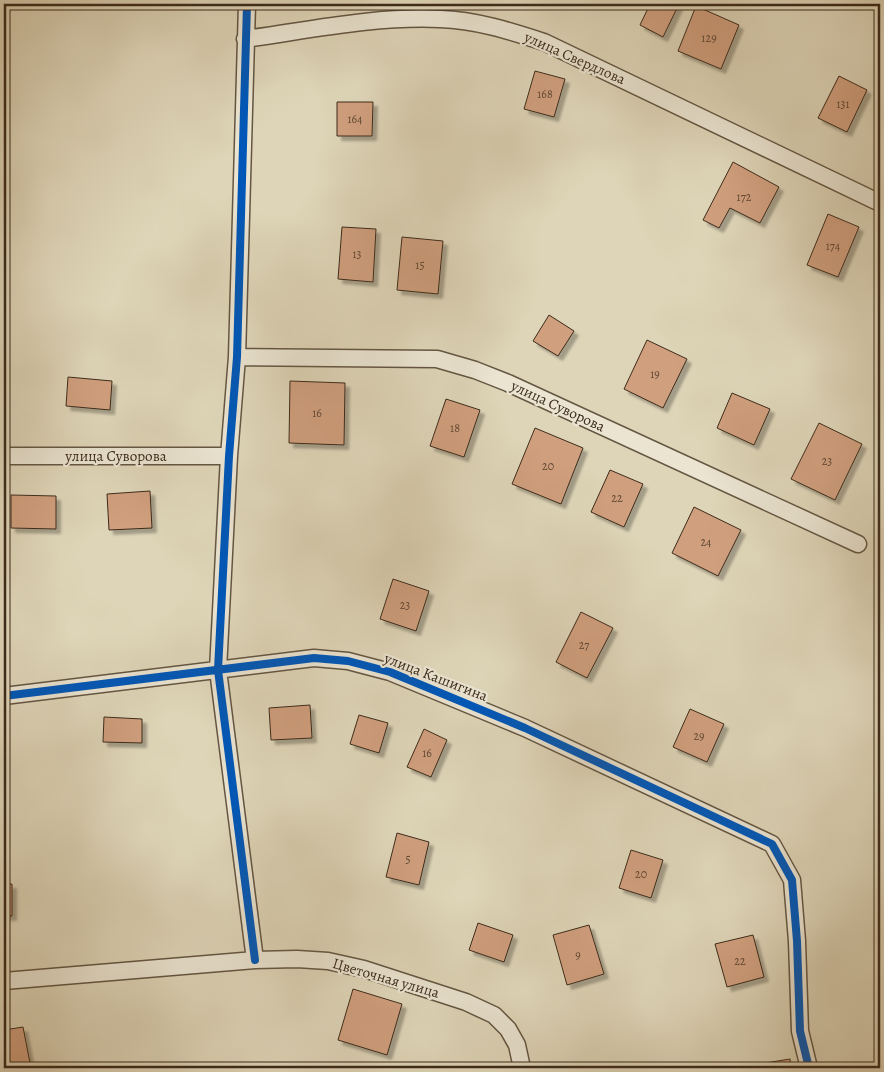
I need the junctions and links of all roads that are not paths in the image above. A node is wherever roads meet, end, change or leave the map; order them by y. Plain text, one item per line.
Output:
1 (247, 4) edge
2 (245, 39) junction
3 (880, 202) edge
4 (237, 357) junction
5 (4, 456) edge
6 (229, 456) junction
7 (858, 544) dead end
8 (218, 670) junction
9 (4, 696) edge
10 (255, 960) junction
11 (4, 981) edge
12 (522, 1068) edge
13 (809, 1068) edge

1 - 2 street
2 - 3 street, улица Свердлова
2 - 4 street
4 - 6 street
4 - 7 street, улица Суворова
5 - 6 street, улица Суворова
6 - 8 street
8 - 9 street, улица Кашигина
8 - 10 street
8 - 13 street, улица Кашигина
10 - 11 street, Цветочная улица
10 - 12 street, Цветочная улица

